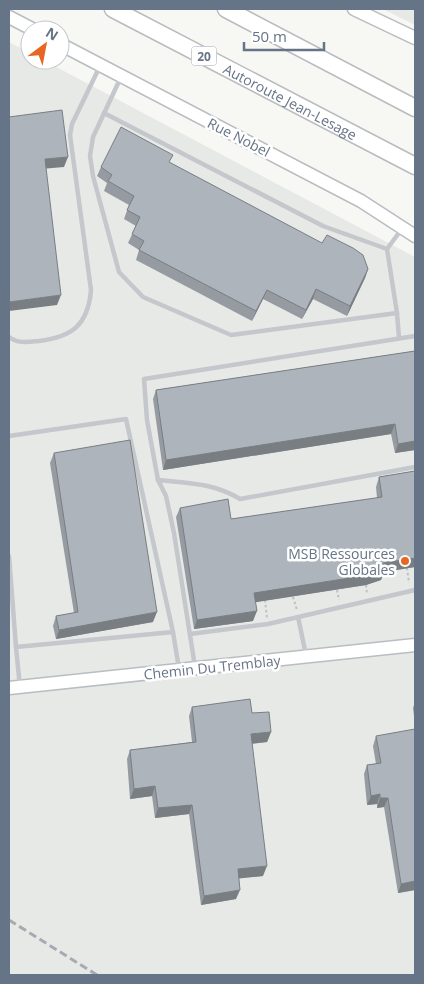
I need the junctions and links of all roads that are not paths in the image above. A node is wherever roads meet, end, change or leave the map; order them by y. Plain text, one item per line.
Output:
1 (114, 9) edge
2 (226, 9) edge
3 (354, 9) edge
4 (415, 38) edge
5 (70, 49) edge
6 (101, 65) junction
7 (122, 76) junction
8 (415, 108) edge
9 (104, 113) junction
10 (415, 166) edge
11 (404, 227) junction
12 (415, 236) edge
13 (387, 249) junction
14 (397, 313) junction
15 (415, 336) edge
16 (9, 337) edge
17 (399, 338) junction
18 (9, 436) edge
19 (415, 467) edge
20 (158, 480) junction
21 (9, 556) edge
22 (415, 590) edge
23 (298, 617) junction
24 (173, 632) junction
25 (190, 634) junction
26 (415, 645) edge
27 (16, 647) junction
28 (307, 657) junction
29 (195, 669) junction
30 (180, 670) junction
31 (15, 688) edge

1 - 10 highway, Autoroute Jean-Lesage / 20
2 - 8 highway
3 - 4 street
5 - 6 street, Rue Nobel
6 - 7 street, Rue Nobel
6 - 16 lane
7 - 9 lane
7 - 11 street, Rue Nobel
9 - 13 lane
9 - 14 lane
11 - 12 street, Rue Nobel
11 - 13 lane
13 - 14 lane
14 - 17 lane
15 - 17 lane
17 - 20 lane
18 - 24 lane
19 - 20 lane
20 - 25 lane
21 - 27 lane
22 - 23 lane
23 - 25 lane
23 - 28 lane
24 - 27 lane
24 - 30 lane
25 - 29 lane
26 - 28 street, Chemin Du Tremblay
27 - 31 lane
28 - 29 street, Chemin Du Tremblay
29 - 30 street, Chemin Du Tremblay
30 - 31 street, Chemin Du Tremblay

